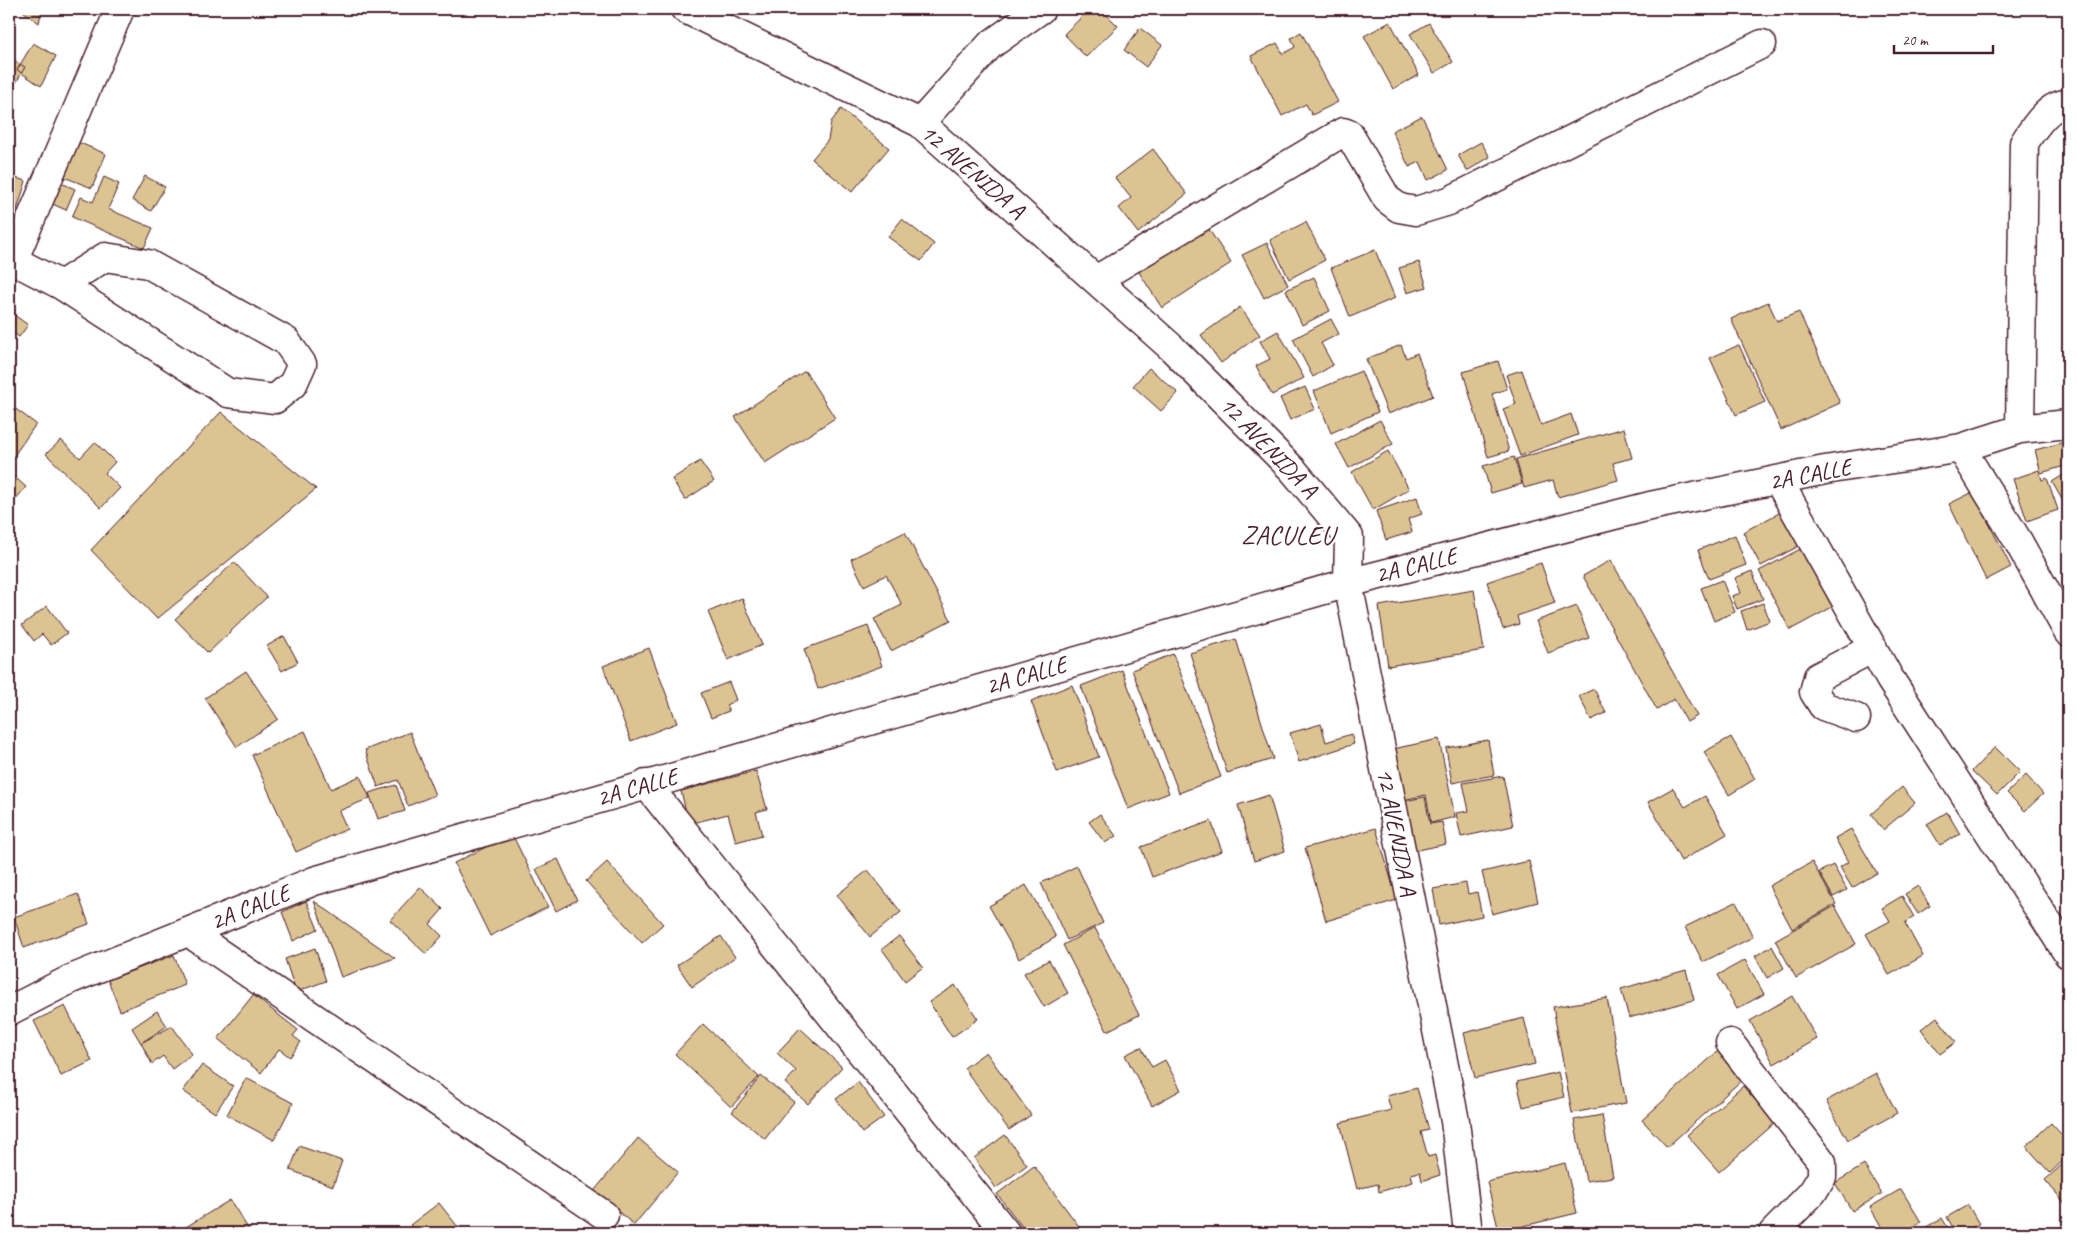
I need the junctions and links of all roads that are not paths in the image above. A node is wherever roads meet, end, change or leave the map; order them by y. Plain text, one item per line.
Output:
1 (120, 9) edge
2 (685, 9) edge
3 (1041, 9) edge
4 (1762, 44) dead end
5 (2068, 104) edge
6 (920, 123) junction
7 (11, 260) edge
8 (1096, 280) junction
9 (61, 285) junction
10 (2068, 424) edge
11 (2020, 429) junction
12 (1961, 448) junction
13 (1778, 480) junction
14 (1348, 583) junction
15 (2068, 632) edge
16 (1873, 648) junction
17 (1856, 718) dead end
18 (646, 784) junction
19 (188, 932) junction
20 (2068, 954) edge
21 (9, 1010) edge
22 (1730, 1043) dead end
23 (604, 1215) dead end
24 (1006, 1233) edge
25 (1468, 1233) edge
26 (1773, 1233) edge

1 - 7 street
2 - 6 street, 12 AVENIDA A
3 - 6 street
4 - 8 street
5 - 11 street
6 - 8 street, 12 AVENIDA A
7 - 9 street
8 - 14 street, 12 AVENIDA A
9 - 9 street
10 - 11 street, 2A CALLE
11 - 12 street, 2A CALLE
12 - 13 street, 2A CALLE
12 - 15 street
13 - 14 street, 2A CALLE
13 - 16 street
14 - 18 street, 2A CALLE
14 - 25 street, 12 AVENIDA A
16 - 17 street
16 - 20 street
18 - 19 street, 2A CALLE
18 - 24 street
19 - 21 street, 2A CALLE
19 - 23 street
22 - 26 street

